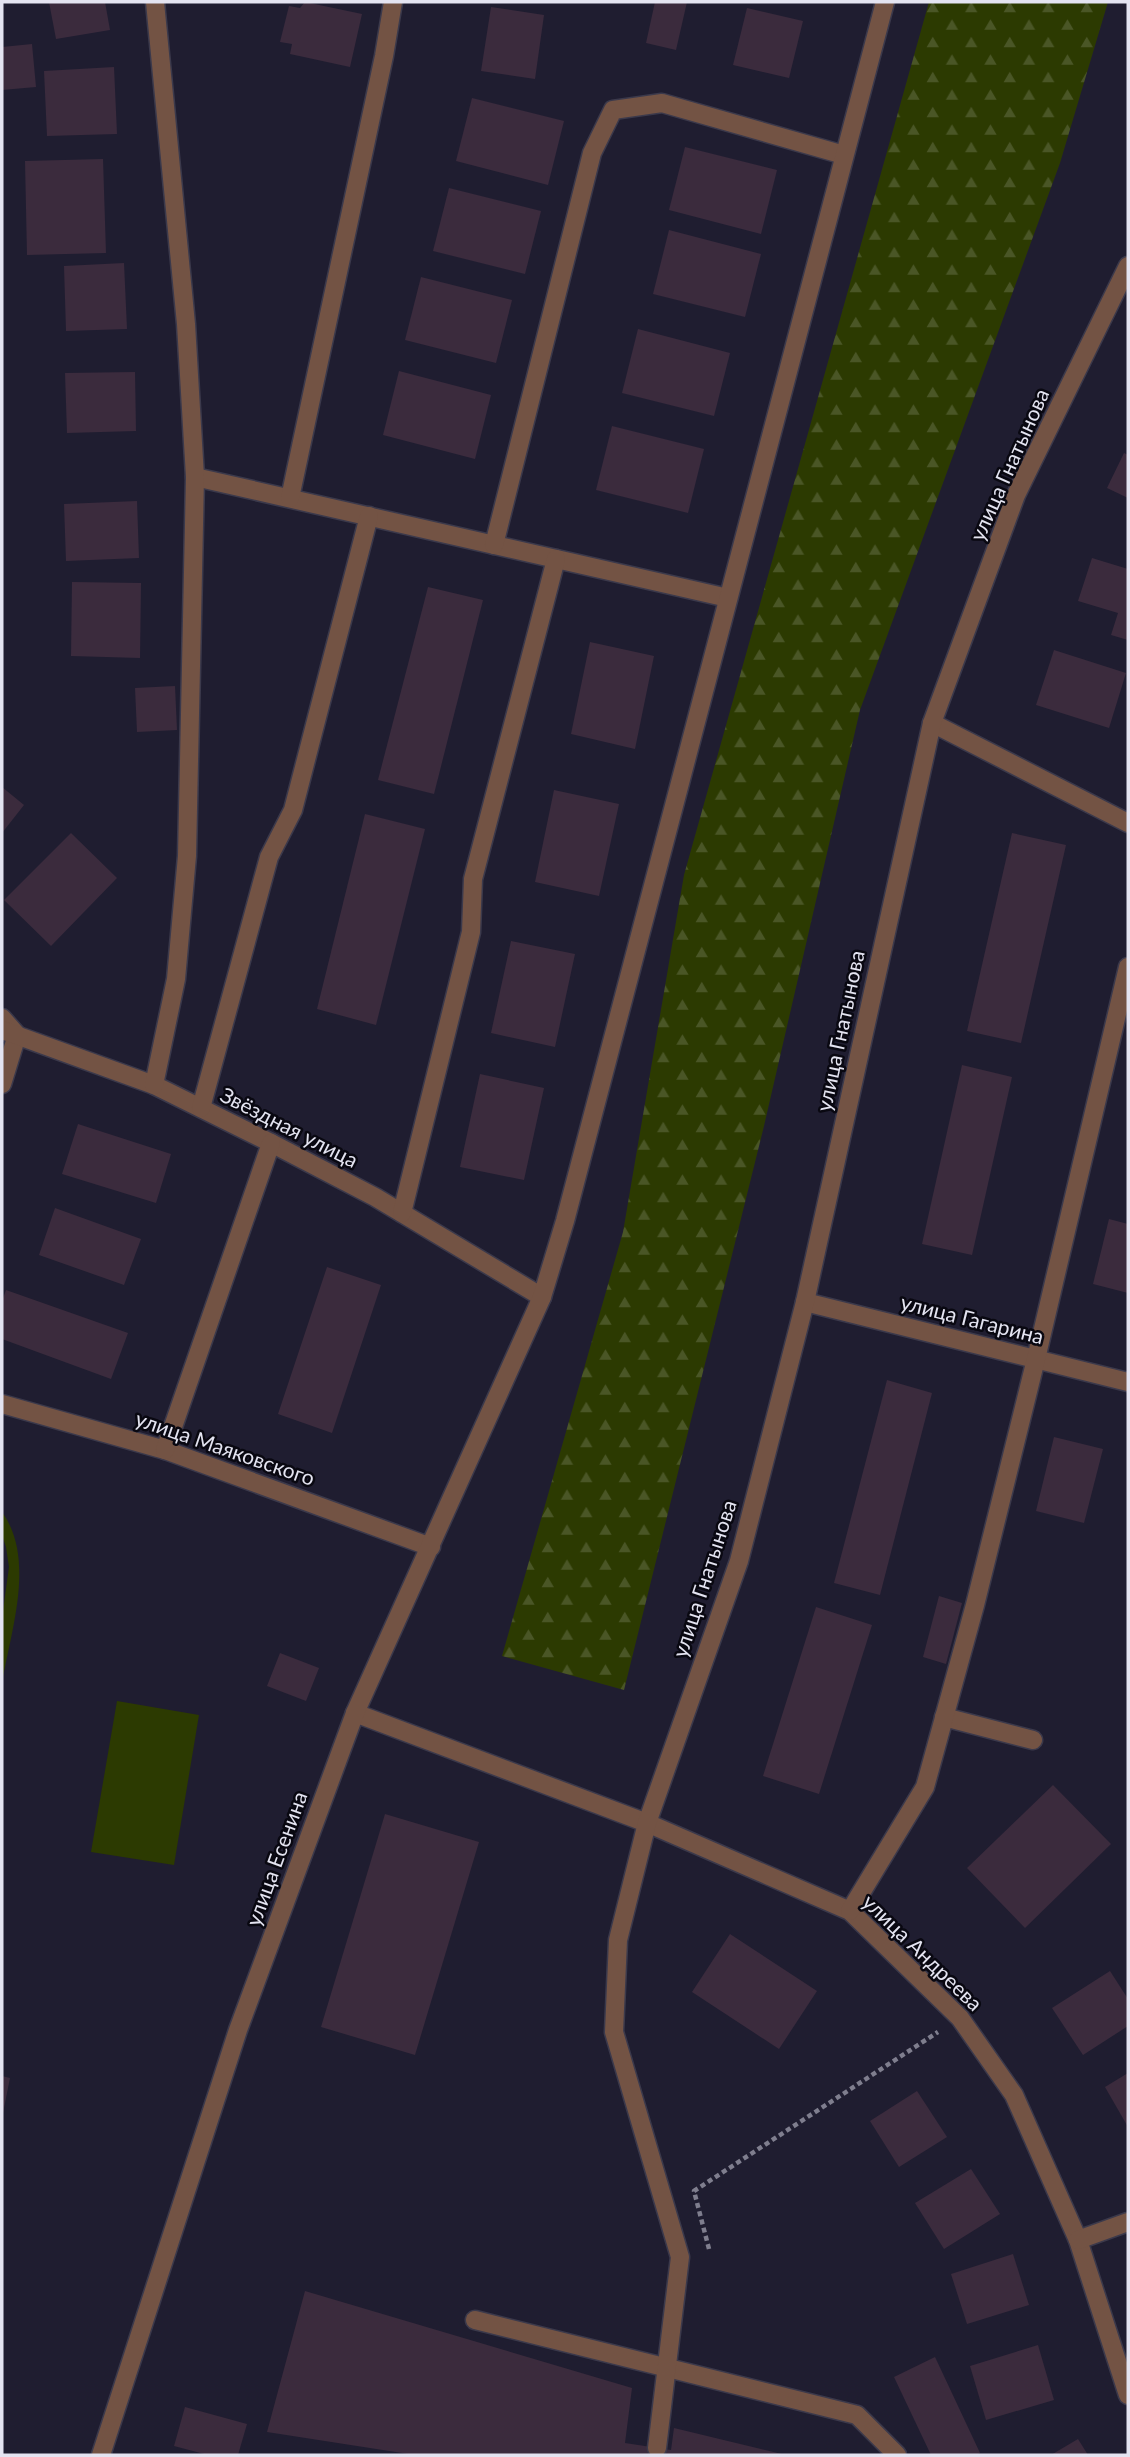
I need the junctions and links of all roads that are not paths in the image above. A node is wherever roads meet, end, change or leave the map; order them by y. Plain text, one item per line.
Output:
1 (155, 2) edge
2 (393, 2) edge
3 (885, 2) edge
4 (845, 155) junction
5 (1128, 266) edge
6 (195, 477) junction
7 (290, 498) junction
8 (369, 516) junction
9 (494, 545) junction
10 (556, 559) junction
11 (728, 598) junction
12 (932, 723) junction
13 (1128, 823) edge
14 (1128, 967) edge
15 (2, 1017) edge
16 (9, 1033) edge
17 (2, 1084) edge
18 (154, 1085) junction
19 (201, 1108) junction
20 (271, 1143) junction
21 (402, 1213) junction
22 (542, 1297) junction
23 (805, 1302) junction
24 (1036, 1359) junction
25 (1128, 1382) edge
26 (2, 1404) edge
27 (165, 1450) junction
28 (431, 1546) junction
29 (355, 1713) junction
30 (944, 1717) junction
31 (1033, 1740) dead end
32 (647, 1824) junction
33 (850, 1911) junction
34 (1128, 2222) edge
35 (1078, 2240) junction
36 (475, 2320) dead end
37 (667, 2368) junction
38 (1128, 2395) edge
39 (657, 2448) dead end
40 (101, 2455) edge
41 (897, 2455) edge

1 - 6 street
2 - 7 street
3 - 4 street, улица Есенина
4 - 9 street
4 - 11 street, улица Есенина
5 - 12 street, улица Гнатынова
6 - 7 street
6 - 18 street
7 - 8 street
8 - 9 street
8 - 19 street
9 - 10 street
10 - 11 street
10 - 21 street
11 - 22 street, улица Есенина
12 - 13 street
12 - 23 street, улица Гнатынова
14 - 24 street
15 - 16 street
16 - 17 street
16 - 18 street, Звёздная улица
18 - 19 street, Звёздная улица
19 - 20 street, Звёздная улица
20 - 21 street, Звёздная улица
20 - 27 street
21 - 22 street, Звёздная улица
22 - 28 street, улица Есенина
23 - 24 street, улица Гагарина
23 - 32 street, улица Гнатынова
24 - 25 street, улица Гагарина
24 - 30 street
26 - 27 street, улица Маяковского
27 - 28 street, улица Маяковского
28 - 29 street, улица Есенина
29 - 32 street, улица Андреева
29 - 40 street, улица Есенина
30 - 31 street
30 - 33 street
32 - 33 street, улица Андреева
32 - 37 street, улица Гнатынова
33 - 35 street, улица Андреева
34 - 35 street
35 - 38 street, улица Андреева
36 - 37 street
37 - 39 street, улица Гнатынова
37 - 41 street

